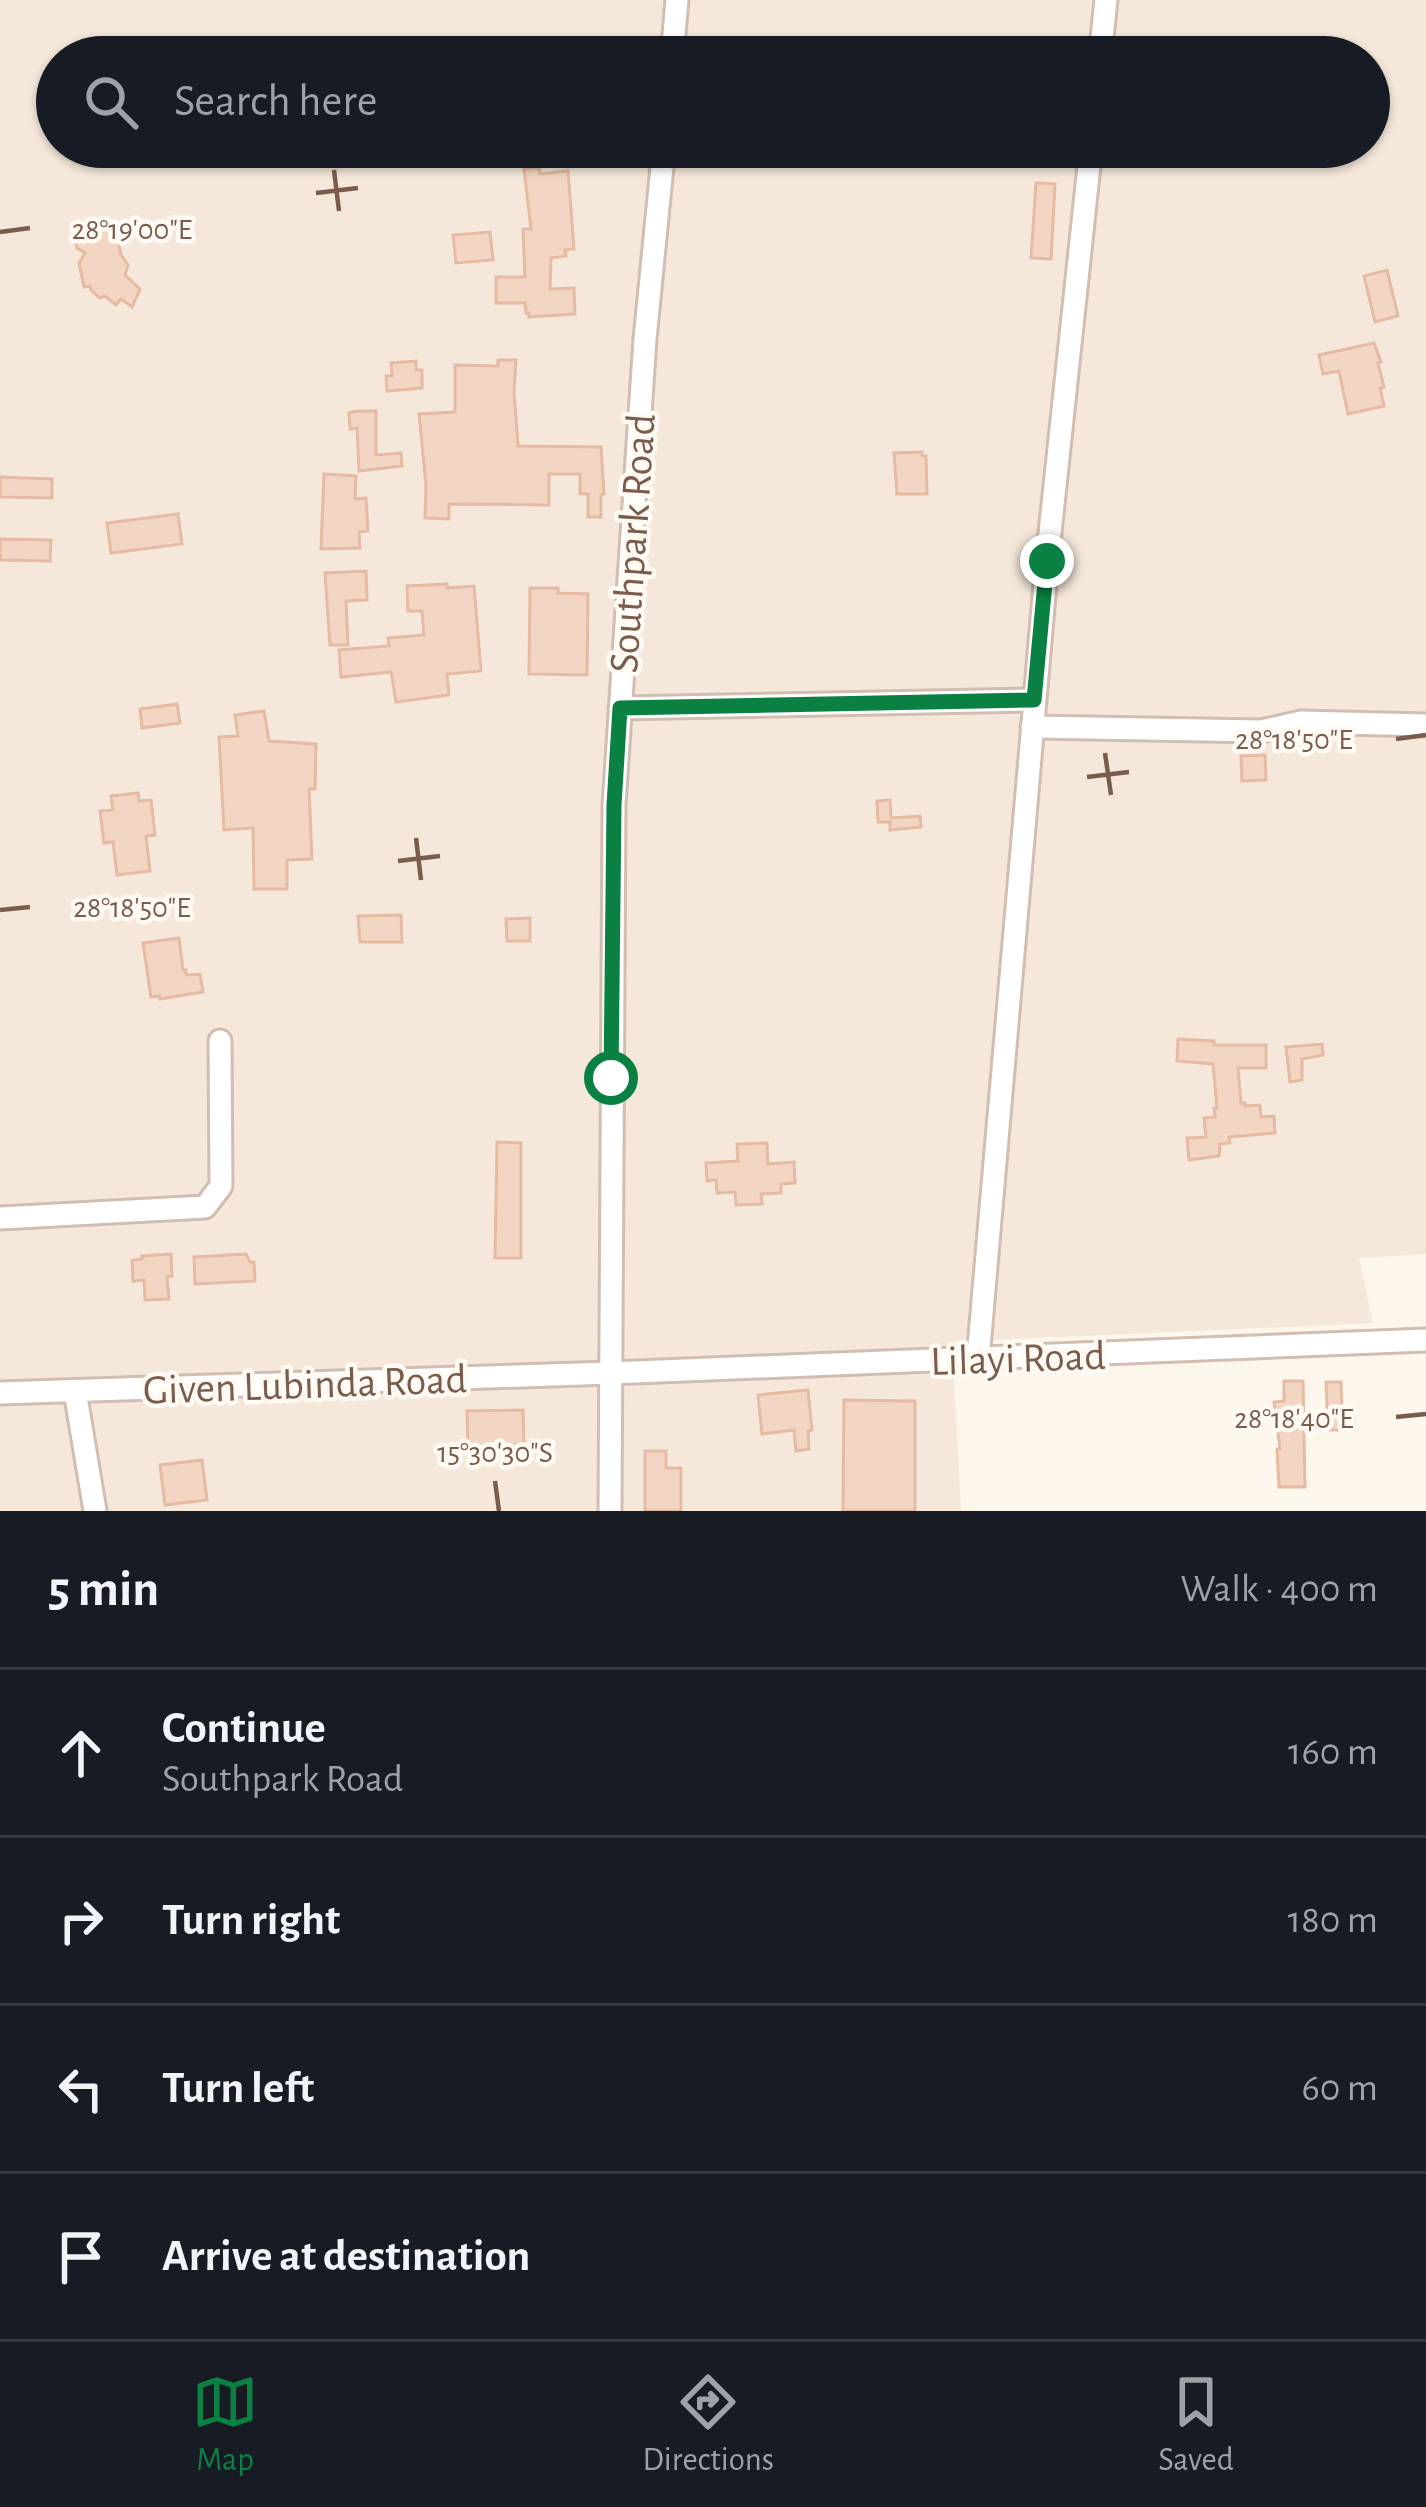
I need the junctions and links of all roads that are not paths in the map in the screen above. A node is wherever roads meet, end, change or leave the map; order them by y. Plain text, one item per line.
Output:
1 (677, 0) edge
2 (1106, 0) edge
3 (674, 36) edge
4 (1102, 36) edge
5 (662, 168) edge
6 (1089, 168) edge
7 (1034, 700) junction
8 (620, 708) junction
9 (1426, 725) edge
10 (1032, 727) junction
11 (220, 1041) dead end
12 (0, 1218) edge
13 (1426, 1340) edge
14 (978, 1359) junction
15 (611, 1373) junction
16 (75, 1391) junction
17 (0, 1394) edge
18 (95, 1511) edge
19 (610, 1511) edge

1 - 3 street
2 - 4 street
5 - 8 street, Southpark Road
6 - 7 street
7 - 8 street
7 - 10 street
8 - 15 street, Southpark Road
9 - 10 street
10 - 14 street
11 - 12 street
13 - 14 street, Lilayi Road
14 - 15 street, Lilayi Road
15 - 16 street, Given Lubinda Road
15 - 19 street, Southpark Road
16 - 17 street, Given Lubinda Road
16 - 18 street

